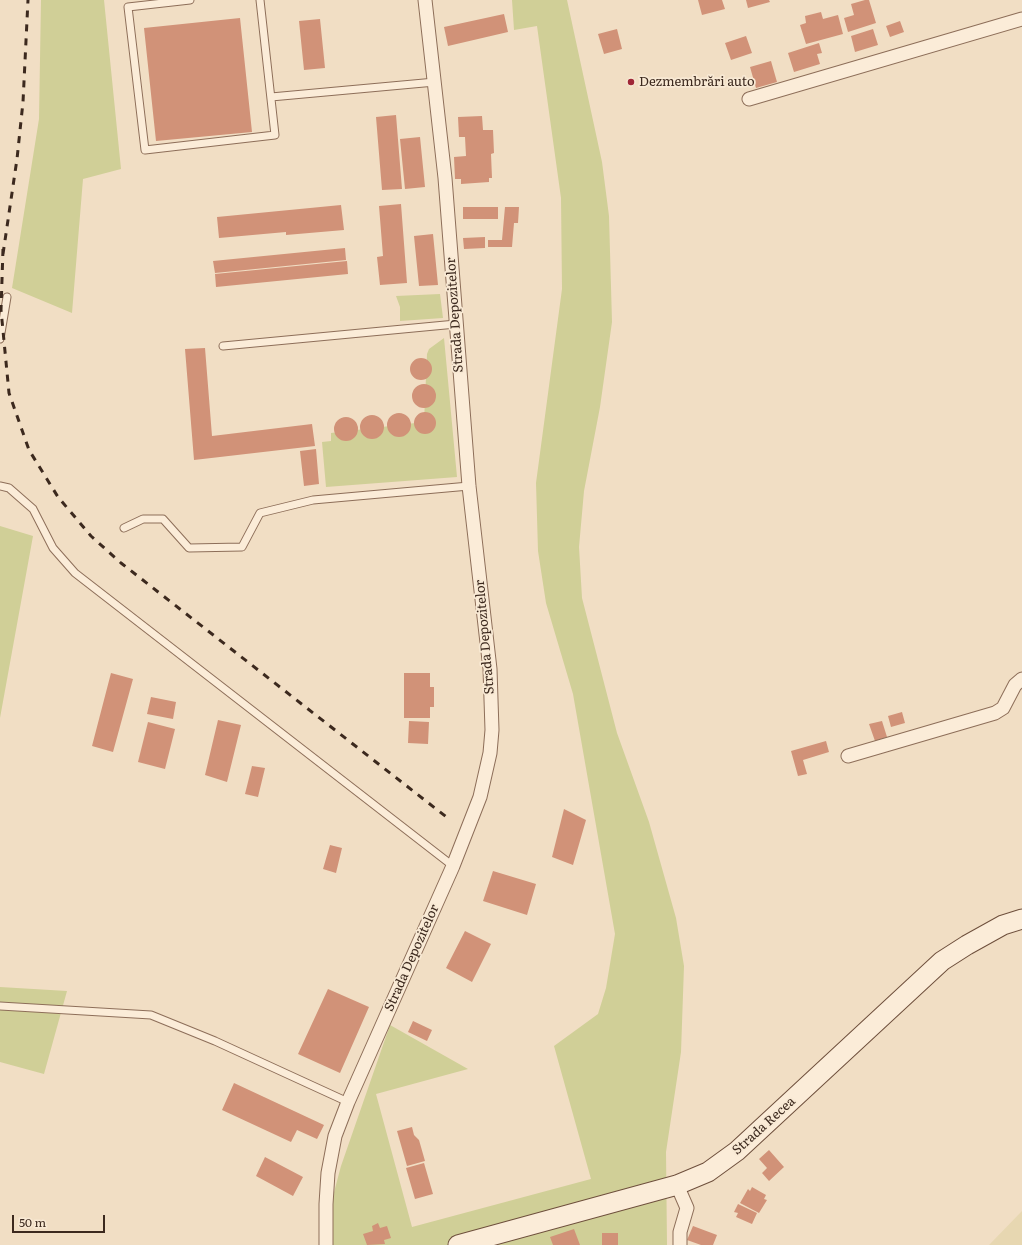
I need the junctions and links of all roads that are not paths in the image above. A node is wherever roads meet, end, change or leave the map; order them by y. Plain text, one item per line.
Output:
1 (190, 0) edge
2 (260, 0) edge
3 (424, 0) edge
4 (1022, 19) edge
5 (435, 82) junction
6 (271, 97) junction
7 (749, 99) dead end
8 (8, 298) dead end
9 (456, 324) junction
10 (0, 339) edge
11 (223, 346) dead end
12 (0, 486) edge
13 (469, 486) junction
14 (124, 528) dead end
15 (1022, 679) edge
16 (848, 756) dead end
17 (453, 866) junction
18 (1022, 919) edge
19 (0, 1006) edge
20 (348, 1102) junction
21 (677, 1185) junction
22 (326, 1245) edge
23 (458, 1245) edge
24 (680, 1245) edge

1 - 6 lane
2 - 6 lane
3 - 5 street, Strada Depozitelor
4 - 7 street
5 - 6 lane
5 - 9 street, Strada Depozitelor
8 - 10 lane
9 - 11 lane
9 - 13 street, Strada Depozitelor
12 - 17 lane
13 - 14 lane
13 - 17 street, Strada Depozitelor
15 - 16 street
17 - 20 street, Strada Depozitelor
18 - 21 main road, Strada Recea
19 - 20 lane
20 - 22 street, Strada Depozitelor
21 - 23 main road, Strada Recea
21 - 24 street

